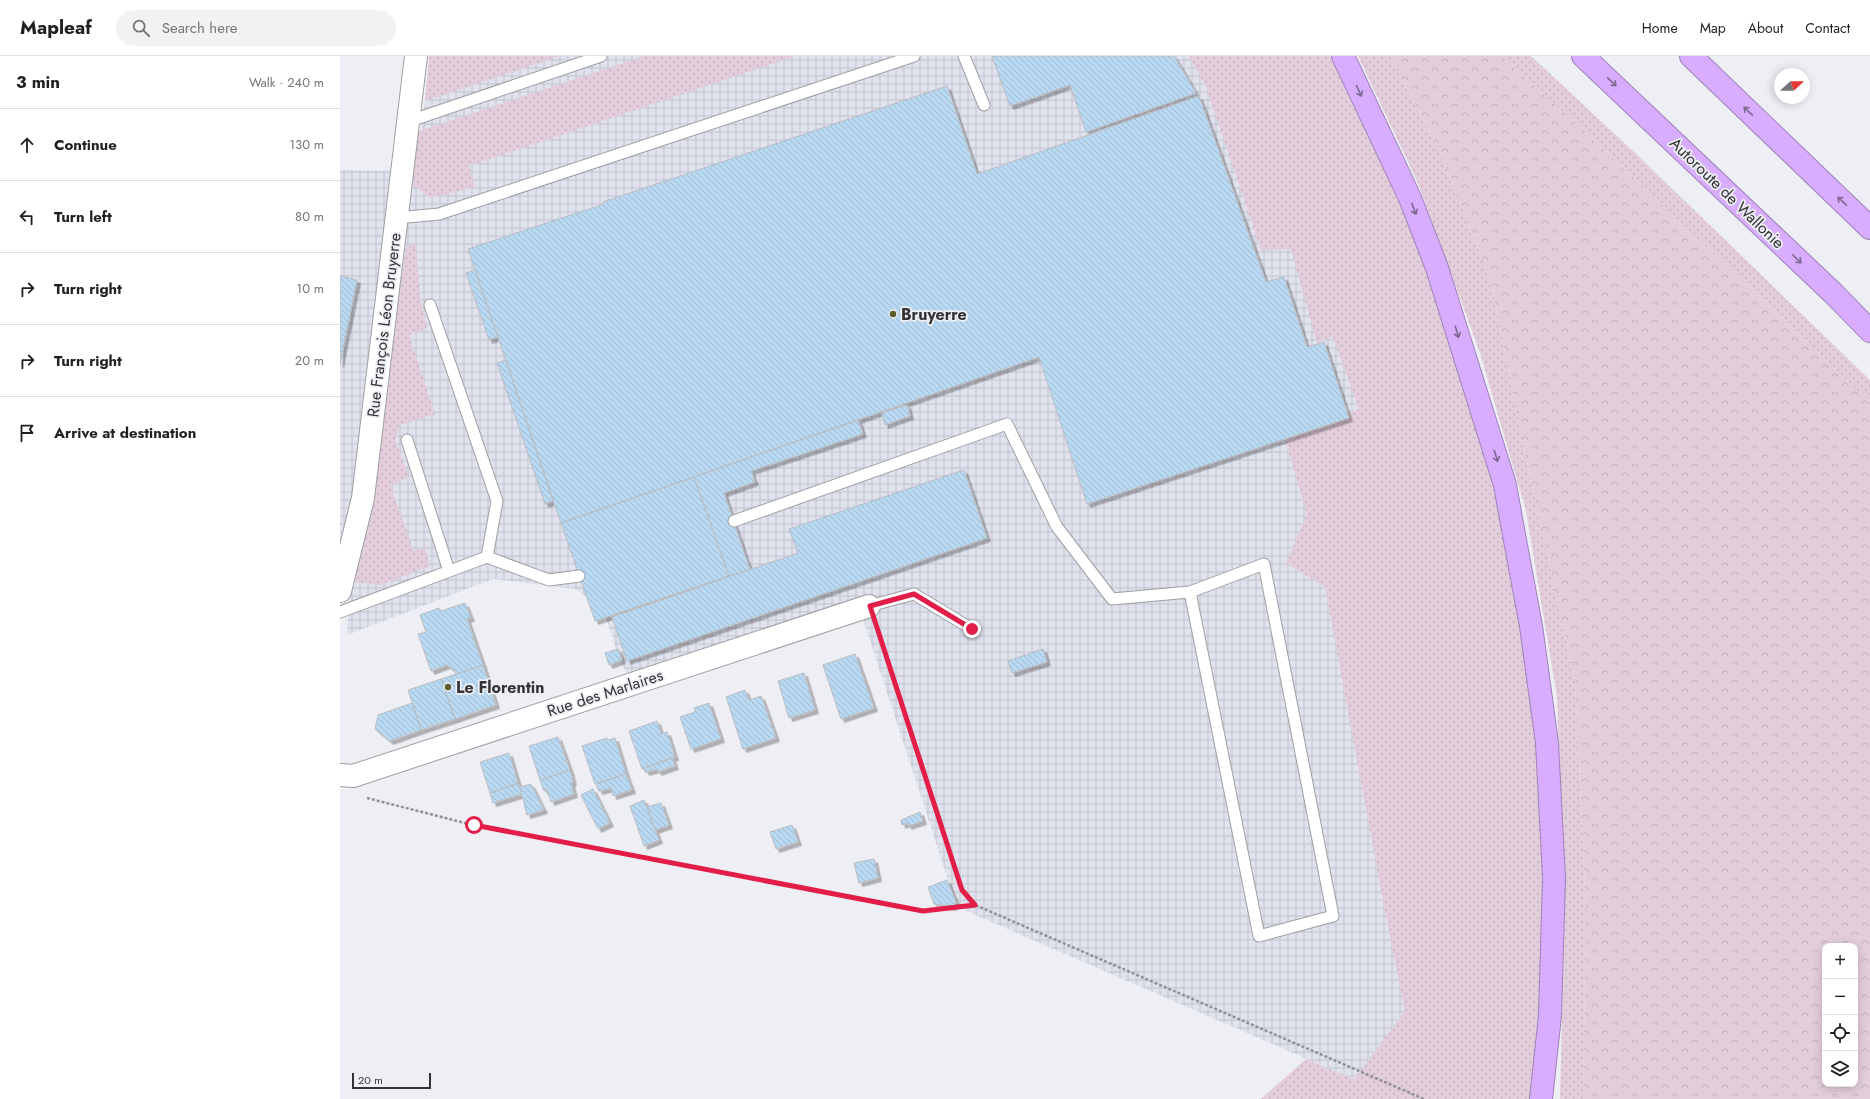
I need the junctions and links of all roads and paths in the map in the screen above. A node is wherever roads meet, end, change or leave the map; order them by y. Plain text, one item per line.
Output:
1 (416, 56) edge
2 (601, 56) edge
3 (914, 56) edge
4 (964, 56) edge
5 (1343, 56) edge
6 (1583, 56) edge
7 (1691, 56) edge
8 (984, 105) dead end
9 (410, 121) junction
10 (397, 218) junction
11 (1870, 228) edge
12 (430, 305) dead end
13 (1870, 331) edge
14 (407, 440) dead end
15 (734, 521) dead end
16 (487, 557) junction
17 (449, 571) junction
18 (580, 576) dead end
19 (340, 591) edge
20 (1190, 592) junction
21 (870, 606) junction
22 (340, 612) edge
23 (972, 629) dead end
24 (343, 775) edge
25 (975, 905) junction
26 (1424, 1099) edge
27 (1541, 1099) edge

1 - 9 street, Rue François Léon Bruyerre
2 - 9 lane
3 - 10 lane
4 - 8 lane
5 -> 27 highway
6 -> 13 highway, Autoroute de Wallonie
11 -> 7 highway
9 - 10 street, Rue François Léon Bruyerre
10 - 19 street, Rue François Léon Bruyerre
12 - 16 lane
14 - 17 lane
15 - 20 lane
16 - 17 lane
16 - 18 lane
17 - 22 lane
20 - 20 lane
21 - 23 lane
21 - 24 street, Rue des Marlaires
21 - 25 path
24 - 25 path
25 - 26 path

